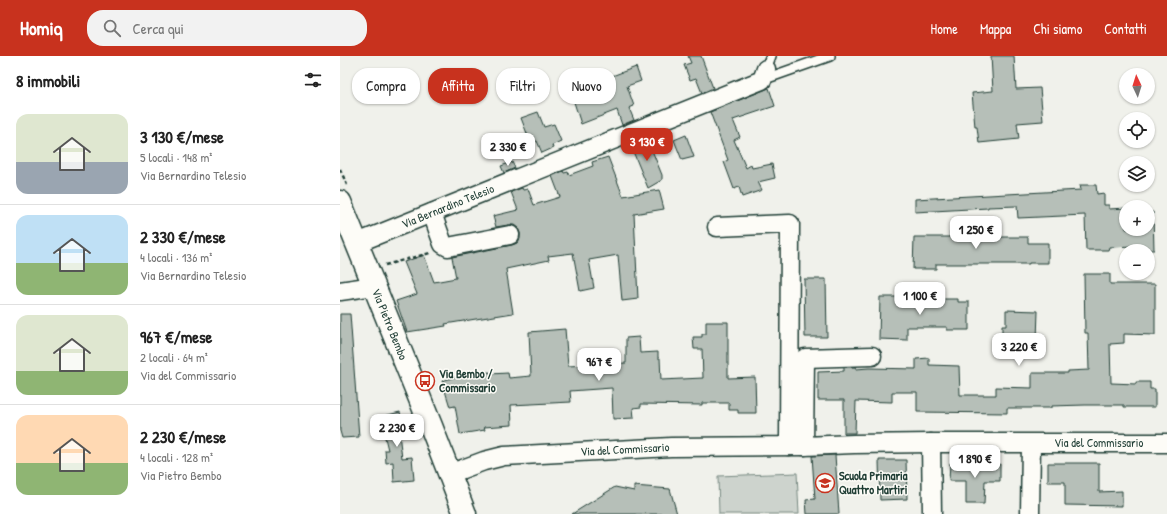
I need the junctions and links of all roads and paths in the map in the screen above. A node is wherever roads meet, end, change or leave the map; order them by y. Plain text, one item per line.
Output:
1 (830, 56) edge
2 (766, 68) edge
3 (340, 202) edge
4 (432, 213) junction
5 (717, 227) dead end
6 (510, 235) dead end
7 (357, 243) junction
8 (445, 246) junction
9 (377, 276) junction
10 (340, 291) edge
11 (872, 356) dead end
12 (931, 443) junction
13 (1167, 443) edge
14 (1030, 444) junction
15 (797, 446) junction
16 (449, 474) junction
17 (465, 514) edge
18 (932, 514) edge
19 (1030, 514) edge

1 - 2 lane
2 - 4 street, Via Bernardino Telesio
3 - 7 main road, Via Pietro Bembo
4 - 7 street, Via Bernardino Telesio
4 - 8 street
5 - 15 street
6 - 8 street
7 - 9 main road, Via Pietro Bembo
8 - 9 path
9 - 10 street
9 - 16 main road, Via Pietro Bembo
11 - 15 street
12 - 14 street, Via del Commissario
12 - 15 street, Via del Commissario
12 - 18 street
13 - 14 street, Via del Commissario
14 - 19 street
15 - 16 street, Via del Commissario
16 - 17 main road, Via Pietro Bembo

